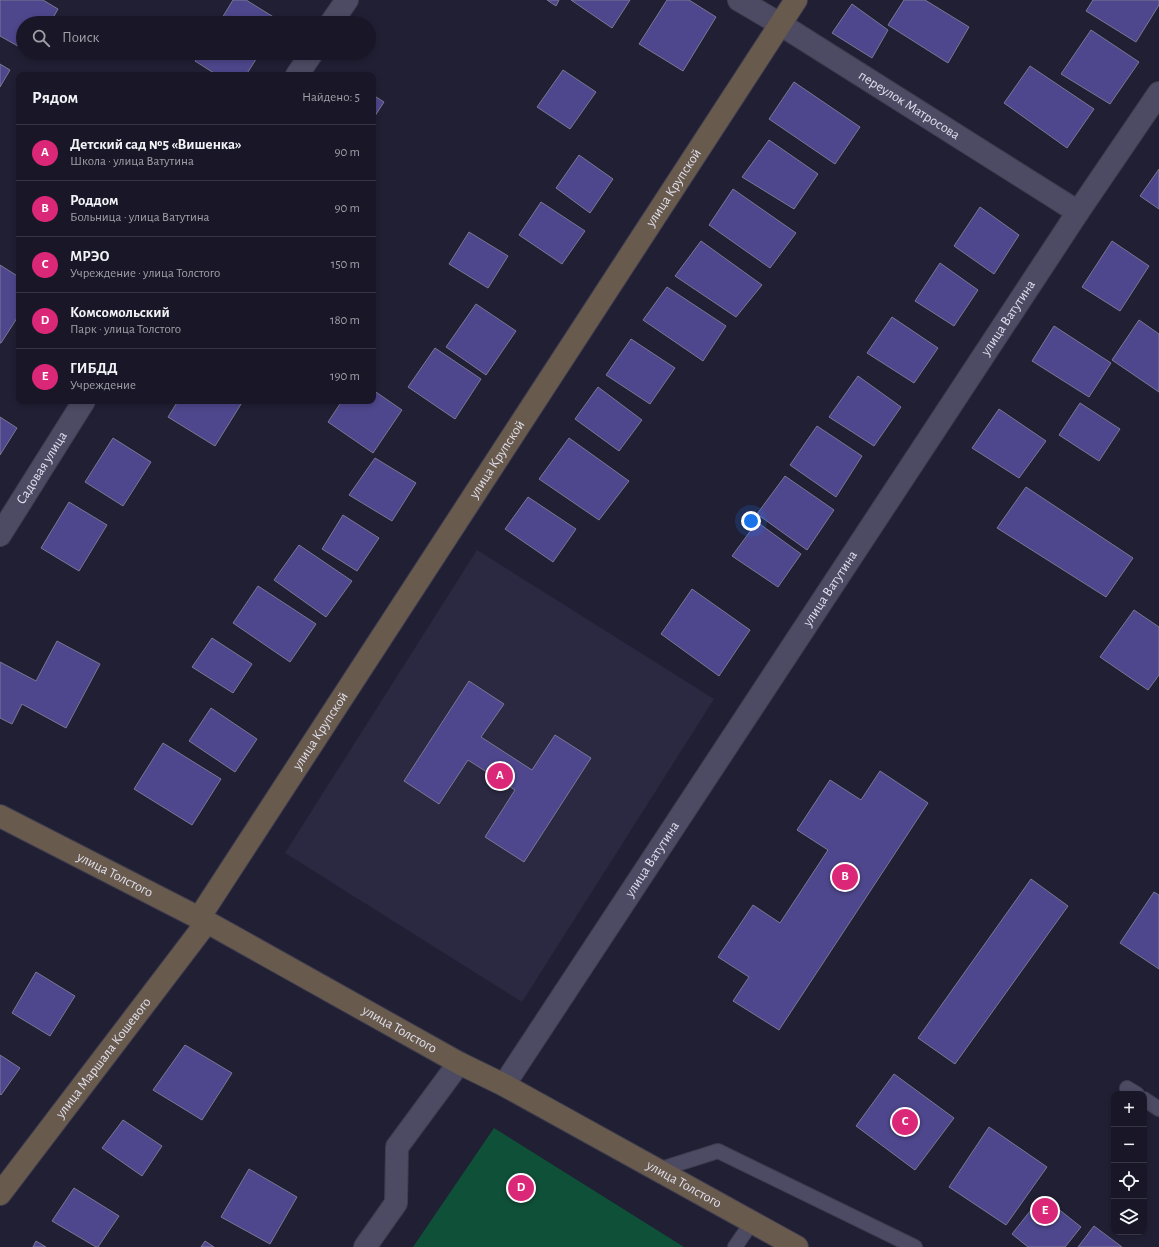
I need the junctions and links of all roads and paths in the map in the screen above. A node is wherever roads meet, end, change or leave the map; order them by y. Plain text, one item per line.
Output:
1 (347, 0) edge
2 (739, 0) edge
3 (796, 0) edge
4 (336, 16) edge
5 (780, 24) junction
6 (307, 60) edge
7 (299, 72) edge
8 (1159, 93) edge
9 (1152, 118) edge
10 (1078, 212) junction
11 (82, 404) edge
12 (0, 535) edge
13 (0, 816) edge
14 (203, 920) junction
15 (459, 1063) junction
16 (504, 1085) junction
17 (1147, 1101) edge
18 (1159, 1109) edge
19 (658, 1170) junction
20 (0, 1194) edge
21 (752, 1222) junction
22 (365, 1247) edge
23 (735, 1247) edge
24 (797, 1247) edge
25 (915, 1247) edge

1 - 4 street
2 - 5 street, переулок Матросова
3 - 5 main road, улица Крупской
5 - 10 street, переулок Матросова
5 - 14 main road, улица Крупской
6 - 7 street
8 - 9 street, улица Ватутина
9 - 10 street, улица Ватутина
10 - 16 street, улица Ватутина
11 - 12 street, Садовая улица
13 - 14 main road, улица Толстого
14 - 15 main road, улица Толстого
14 - 20 main road, улица Маршала Кошевого
15 - 16 main road, улица Толстого
15 - 22 street
16 - 19 main road, улица Толстого
17 - 18 lane
19 - 21 main road, улица Толстого
19 - 25 lane
21 - 23 lane
21 - 24 main road, улица Толстого

